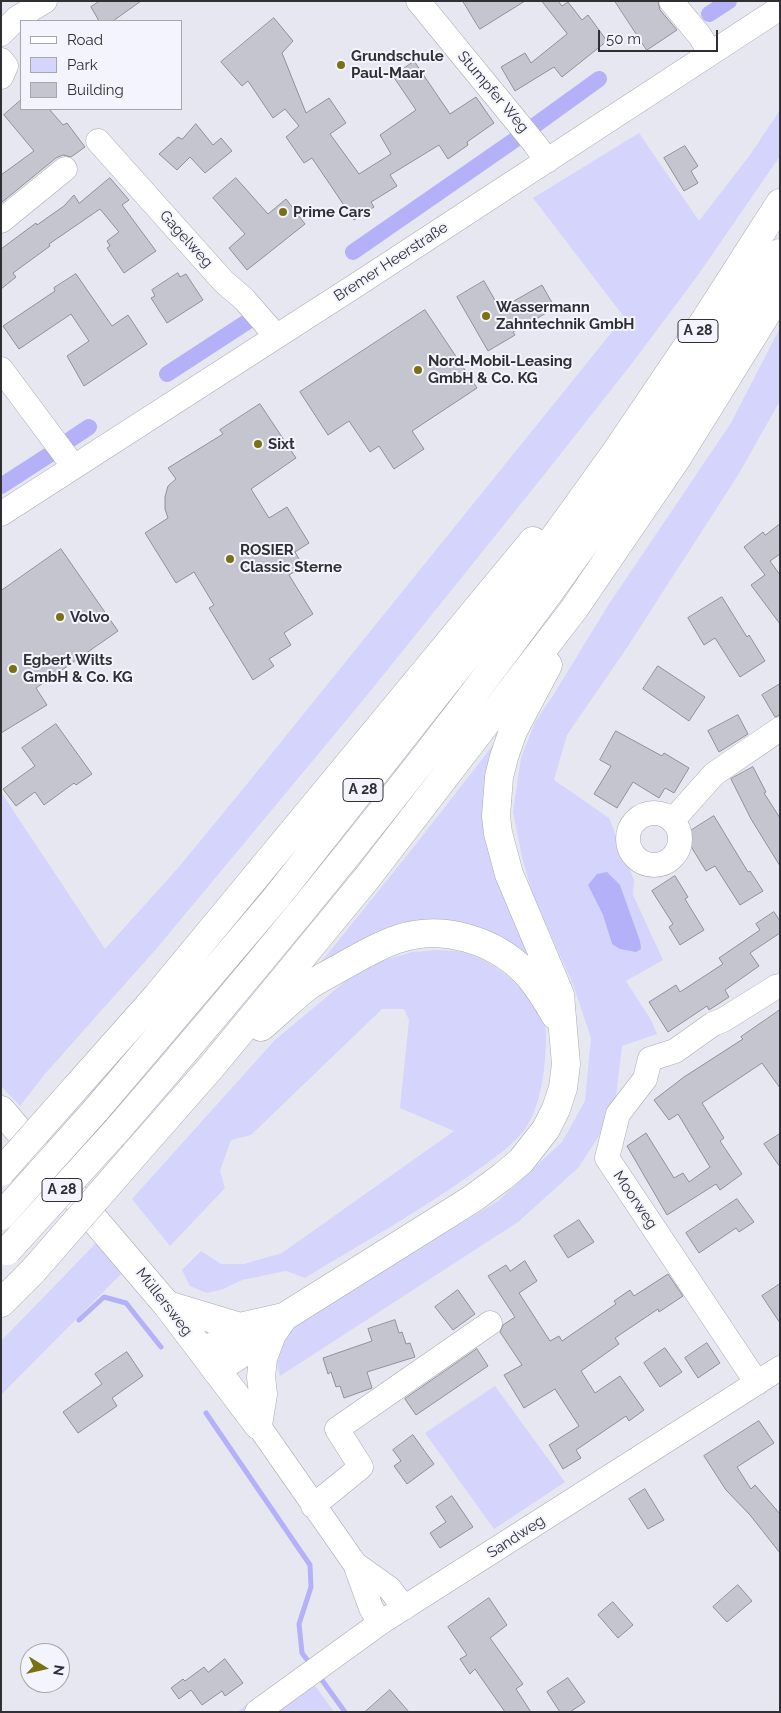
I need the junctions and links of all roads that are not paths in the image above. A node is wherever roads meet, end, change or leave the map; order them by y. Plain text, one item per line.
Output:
1 (45, 1) edge
2 (418, 1) edge
3 (671, 1) edge
4 (780, 8) edge
5 (2, 33) edge
6 (710, 53) junction
7 (1, 60) edge
8 (1, 77) edge
9 (98, 141) dead end
10 (547, 161) junction
11 (65, 170) dead end
12 (780, 203) edge
13 (1, 221) edge
14 (780, 253) edge
15 (780, 292) edge
16 (276, 336) junction
17 (1, 369) edge
18 (613, 456) junction
19 (74, 467) junction
20 (1, 514) edge
21 (574, 609) junction
22 (780, 729) edge
23 (673, 820) dead end
24 (780, 986) edge
25 (563, 1029) junction
26 (214, 1065) junction
27 (1, 1110) edge
28 (1, 1172) edge
29 (1, 1216) edge
30 (4, 1254) edge
31 (1, 1303) edge
32 (167, 1305) junction
33 (490, 1323) dead end
34 (278, 1325) junction
35 (240, 1327) junction
36 (210, 1361) junction
37 (780, 1368) edge
38 (757, 1383) junction
39 (258, 1426) junction
40 (313, 1506) junction
41 (355, 1564) junction
42 (404, 1608) junction
43 (380, 1623) junction
44 (256, 1712) edge

1 - 5 street
2 - 10 street, Stumpfer Weg
3 - 6 street
4 - 6 street, Bremer Heerstraße
6 - 10 street, Bremer Heerstraße
7 - 8 street
9 - 16 street, Gagelweg
10 - 16 street, Bremer Heerstraße
11 - 13 street
12 - 18 main road, A 28
14 - 30 main road, A 28, bridge
15 - 21 main road
16 - 19 street, Bremer Heerstraße
17 - 19 street
18 - 28 main road, bridge
18 - 29 main road, A 28, bridge
19 - 20 street, Bremer Heerstraße
21 - 25 main road
21 - 26 main road
22 - 23 street
24 - 38 street, Moorweg
25 - 26 main road
25 - 34 main road
26 - 31 main road, bridge
27 - 32 main road, Müllersweg
32 - 35 main road
32 - 36 main road, Müllersweg
33 - 40 street
34 - 35 main road
34 - 36 main road
34 - 39 main road
35 - 36 main road
36 - 39 main road, Müllersweg
37 - 38 street, Sandweg
38 - 42 street, Sandweg
39 - 40 street, Müllersweg
40 - 41 street, Müllersweg
41 - 42 street, Müllersweg
41 - 43 street, Müllersweg
42 - 43 street, Sandweg
43 - 44 street, Sandweg

